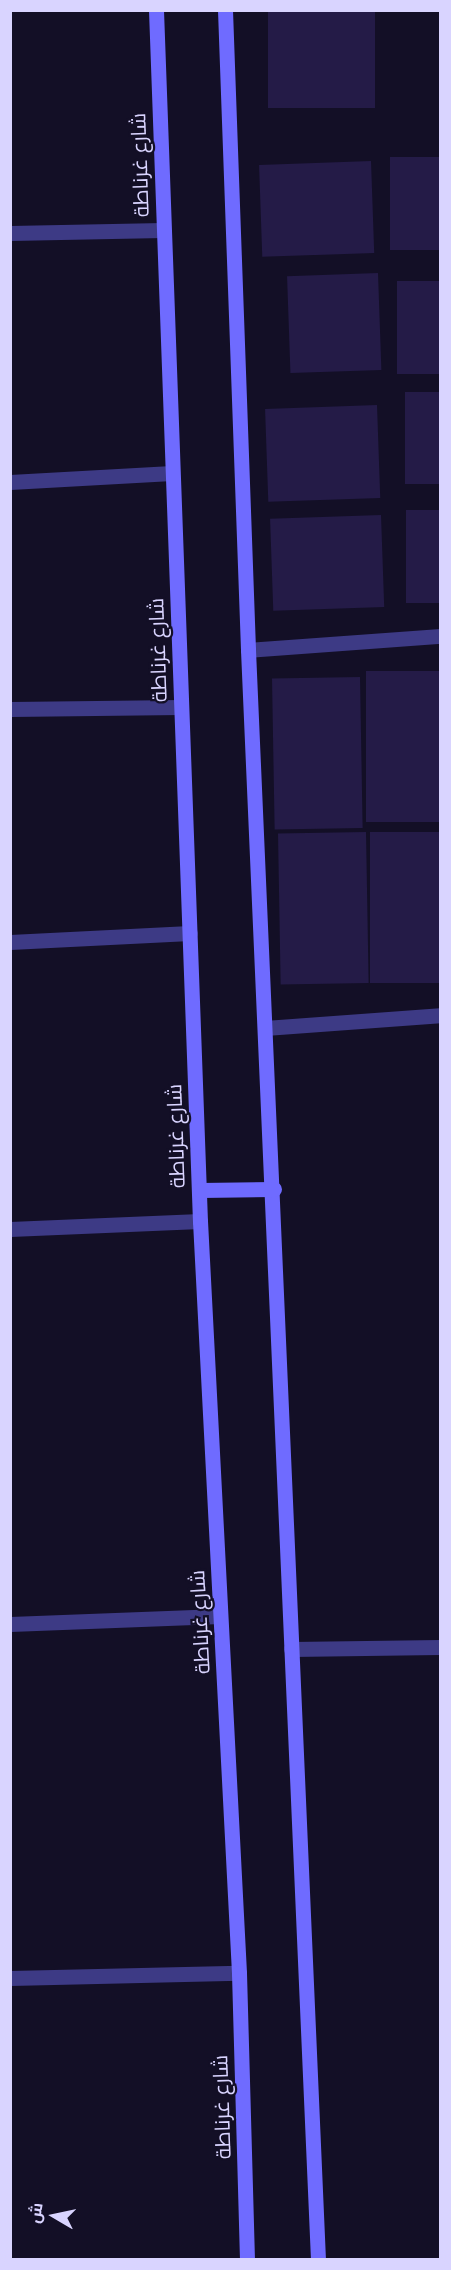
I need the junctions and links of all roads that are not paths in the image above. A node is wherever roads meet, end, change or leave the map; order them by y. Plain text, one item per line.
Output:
1 (156, 10) edge
2 (225, 10) edge
3 (163, 230) junction
4 (10, 233) edge
5 (172, 473) junction
6 (10, 482) edge
7 (441, 636) edge
8 (248, 650) junction
9 (181, 707) junction
10 (10, 709) edge
11 (190, 933) junction
12 (10, 942) edge
13 (441, 1015) edge
14 (265, 1028) junction
15 (274, 1189) junction
16 (200, 1190) junction
17 (200, 1221) junction
18 (10, 1229) edge
19 (220, 1616) junction
20 (10, 1624) edge
21 (441, 1647) edge
22 (291, 1649) junction
23 (239, 1972) junction
24 (10, 1978) edge
25 (248, 2259) edge
26 (318, 2259) edge

1 - 3 street, شارع غرناطة
2 - 8 street
3 - 4 street
3 - 5 street, شارع غرناطة
5 - 6 street
5 - 9 street, شارع غرناطة
7 - 8 street
8 - 14 street
9 - 10 street
9 - 11 street, شارع غرناطة
11 - 12 street
11 - 16 street, شارع غرناطة
13 - 14 street
14 - 15 street
15 - 16 street
15 - 22 street
16 - 17 street, شارع غرناطة
17 - 18 street
17 - 19 street, شارع غرناطة
19 - 20 street
19 - 23 street, شارع غرناطة
21 - 22 street
22 - 26 street
23 - 24 street
23 - 25 street, شارع غرناطة

